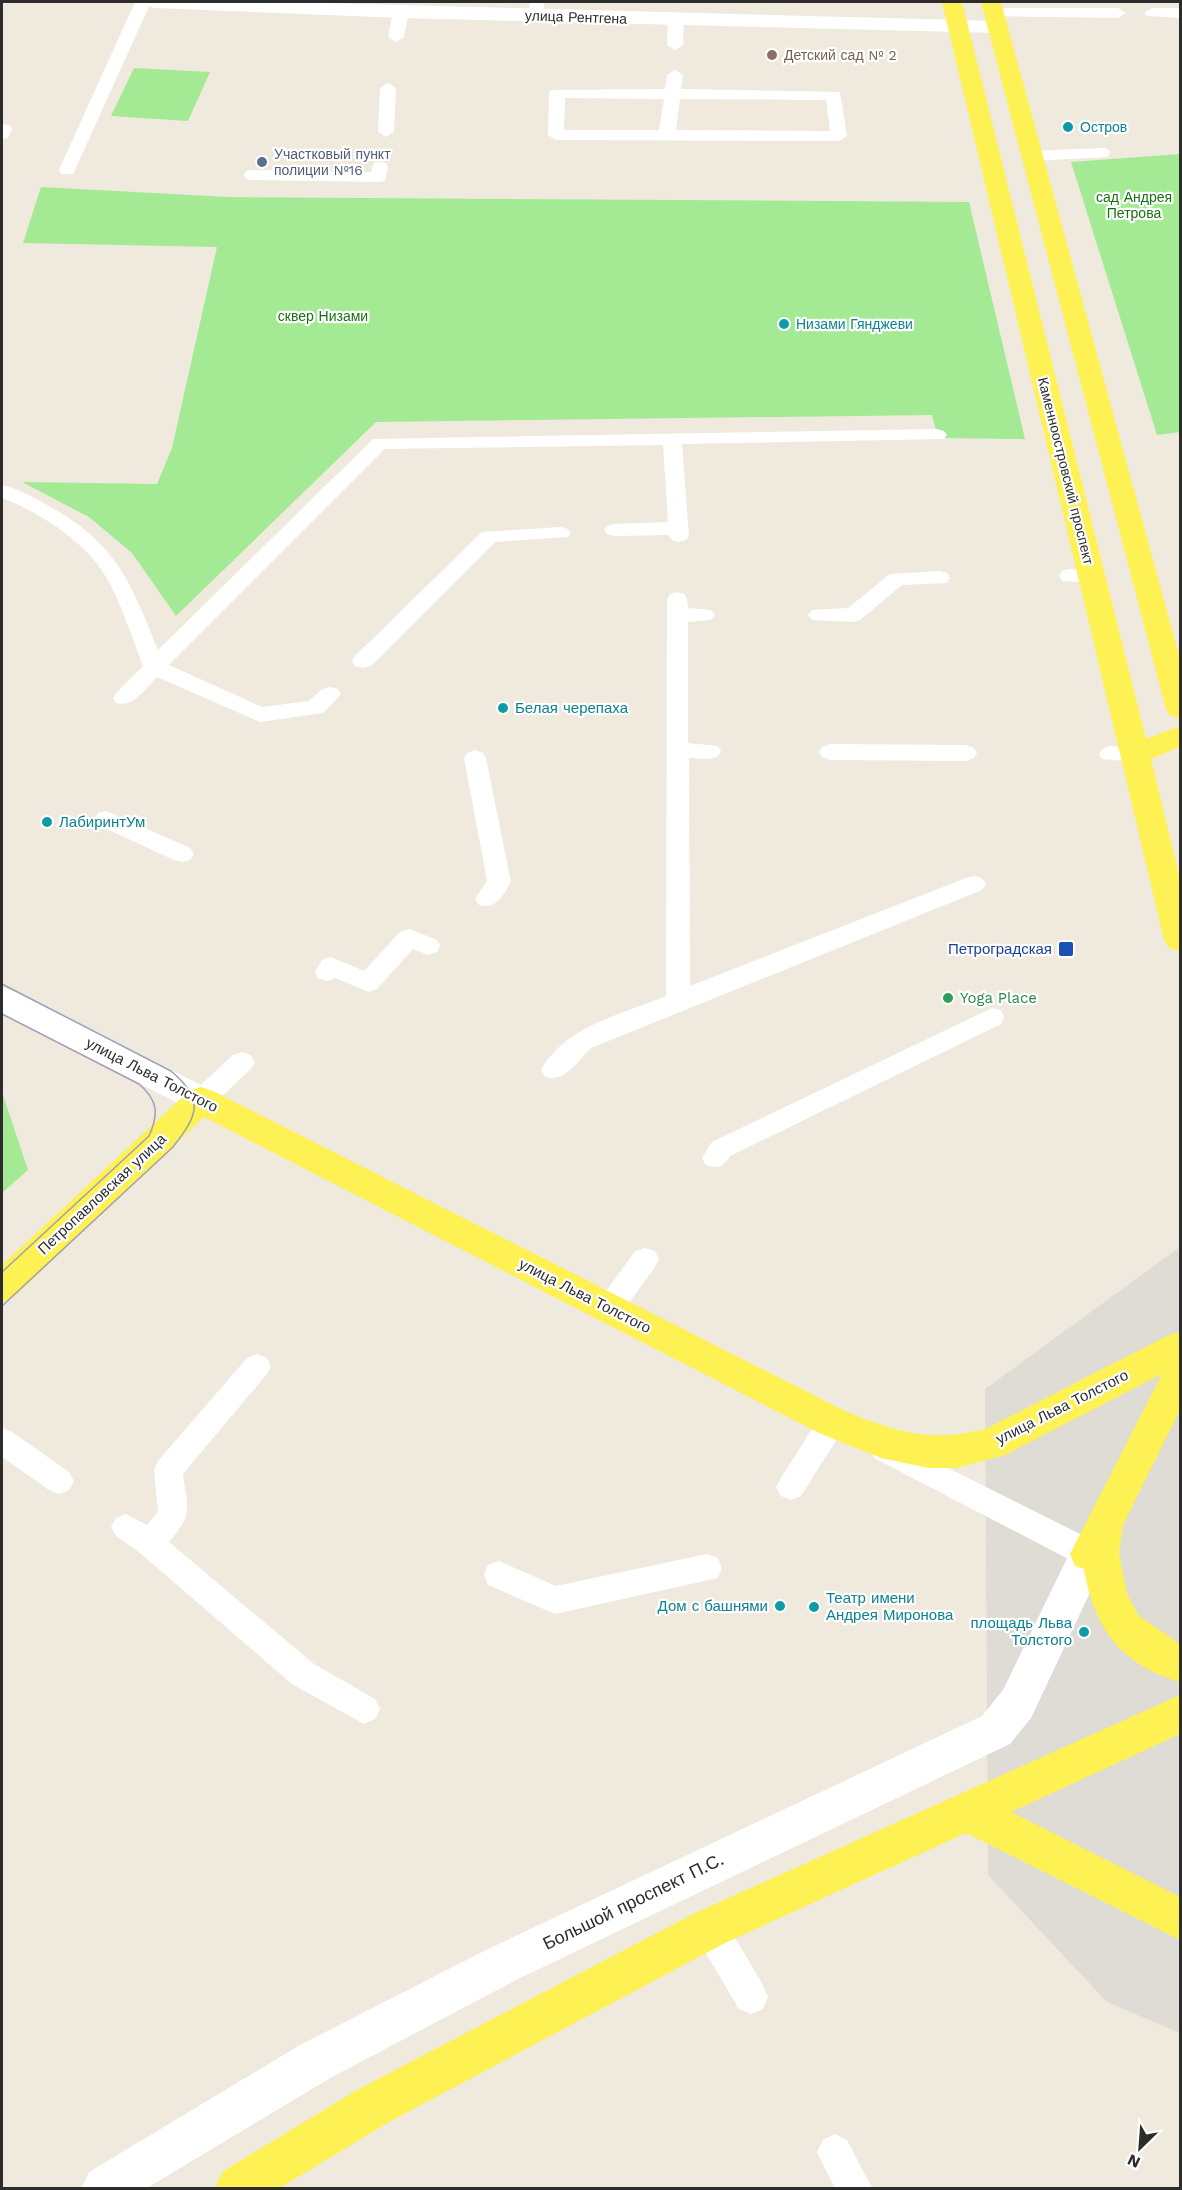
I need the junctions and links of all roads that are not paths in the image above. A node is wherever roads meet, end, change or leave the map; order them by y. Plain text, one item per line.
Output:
1 (143, 2) edge
2 (155, 2) edge
3 (174, 2) edge
4 (952, 2) edge
5 (325, 5) edge
6 (536, 9) edge
7 (401, 12) junction
8 (1118, 13) dead end
9 (1152, 13) dead end
10 (1180, 13) edge
11 (994, 14) edge
12 (676, 20) junction
13 (957, 26) junction
14 (396, 37) dead end
15 (675, 45) dead end
16 (675, 75) dead end
17 (388, 88) dead end
18 (672, 94) junction
19 (2, 129) edge
20 (386, 132) dead end
21 (2, 134) edge
22 (667, 135) junction
23 (1102, 153) dead end
24 (1032, 156) junction
25 (380, 167) dead end
26 (67, 170) dead end
27 (252, 175) dead end
28 (937, 435) dead end
29 (672, 439) junction
30 (2, 491) edge
31 (614, 530) dead end
32 (561, 533) dead end
33 (940, 579) dead end
34 (704, 615) dead end
35 (819, 615) dead end
36 (363, 661) dead end
37 (154, 667) junction
38 (330, 694) dead end
39 (124, 698) dead end
40 (1180, 709) edge
41 (1180, 736) edge
42 (679, 750) junction
43 (710, 750) dead end
44 (830, 752) dead end
45 (966, 753) dead end
46 (1123, 754) junction
47 (476, 758) dead end
48 (106, 819) dead end
49 (182, 854) dead end
50 (974, 884) dead end
51 (487, 899) dead end
52 (1180, 940) edge
53 (428, 946) dead end
54 (327, 972) dead end
55 (2, 999) edge
56 (678, 1001) junction
57 (992, 1017) dead end
58 (242, 1062) dead end
59 (554, 1070) dead end
60 (201, 1100) junction
61 (715, 1158) dead end
62 (645, 1259) dead end
63 (2, 1287) edge
64 (609, 1309) junction
65 (1180, 1347) edge
66 (257, 1366) dead end
67 (1180, 1374) edge
68 (832, 1422) junction
69 (2, 1441) edge
70 (59, 1481) dead end
71 (791, 1487) dead end
72 (1097, 1538) junction
73 (707, 1568) dead end
74 (499, 1575) dead end
75 (1180, 1664) edge
76 (364, 1709) dead end
77 (1180, 1714) edge
78 (966, 1811) junction
79 (1180, 1919) edge
80 (710, 1928) junction
81 (751, 1996) dead end
82 (835, 2152) dead end
83 (105, 2188) edge
84 (238, 2188) edge
85 (854, 2188) edge

1 - 26 lane
2 - 3 street, улица Рентгена
3 - 5 street, улица Рентгена
4 - 13 main road, Каменноостровский проспект
5 - 7 street, улица Рентгена
6 - 7 street, улица Рентгена
6 - 12 street, улица Рентгена
7 - 14 lane
8 - 11 lane
9 - 10 lane
11 - 13 street, улица Рентгена
11 - 24 main road
12 - 13 street, улица Рентгена
12 - 15 lane
13 - 46 main road, Каменноостровский проспект
16 - 18 lane
17 - 20 lane
18 - 22 lane
18 - 22 lane
18 - 22 lane
19 - 21 lane
23 - 24 lane
24 - 40 main road
25 - 27 lane
28 - 29 lane
29 - 31 lane
29 - 37 lane
30 - 37 lane
32 - 36 lane
33 - 35 lane
34 - 42 lane
37 - 38 lane
37 - 39 lane
41 - 46 main road
42 - 43 lane
42 - 56 lane
44 - 45 lane
46 - 52 main road, Каменноостровский проспект
47 - 51 lane
48 - 49 lane
50 - 56 lane
53 - 54 lane
55 - 60 street, улица Льва Толстого
56 - 59 lane
57 - 61 lane
58 - 60 lane
60 - 63 main road, Петропавловская улица
60 - 64 main road, улица Льва Толстого
62 - 64 lane
64 - 68 main road, улица Льва Толстого
65 - 68 main road, улица Льва Толстого
66 - 76 lane
67 - 72 main road
68 - 71 lane
68 - 72 lane
69 - 70 lane
72 - 75 main road
72 - 83 street, Большой проспект П.С.
73 - 74 lane
77 - 78 main road
78 - 79 main road
78 - 80 main road
80 - 81 lane
80 - 84 main road
82 - 85 lane

